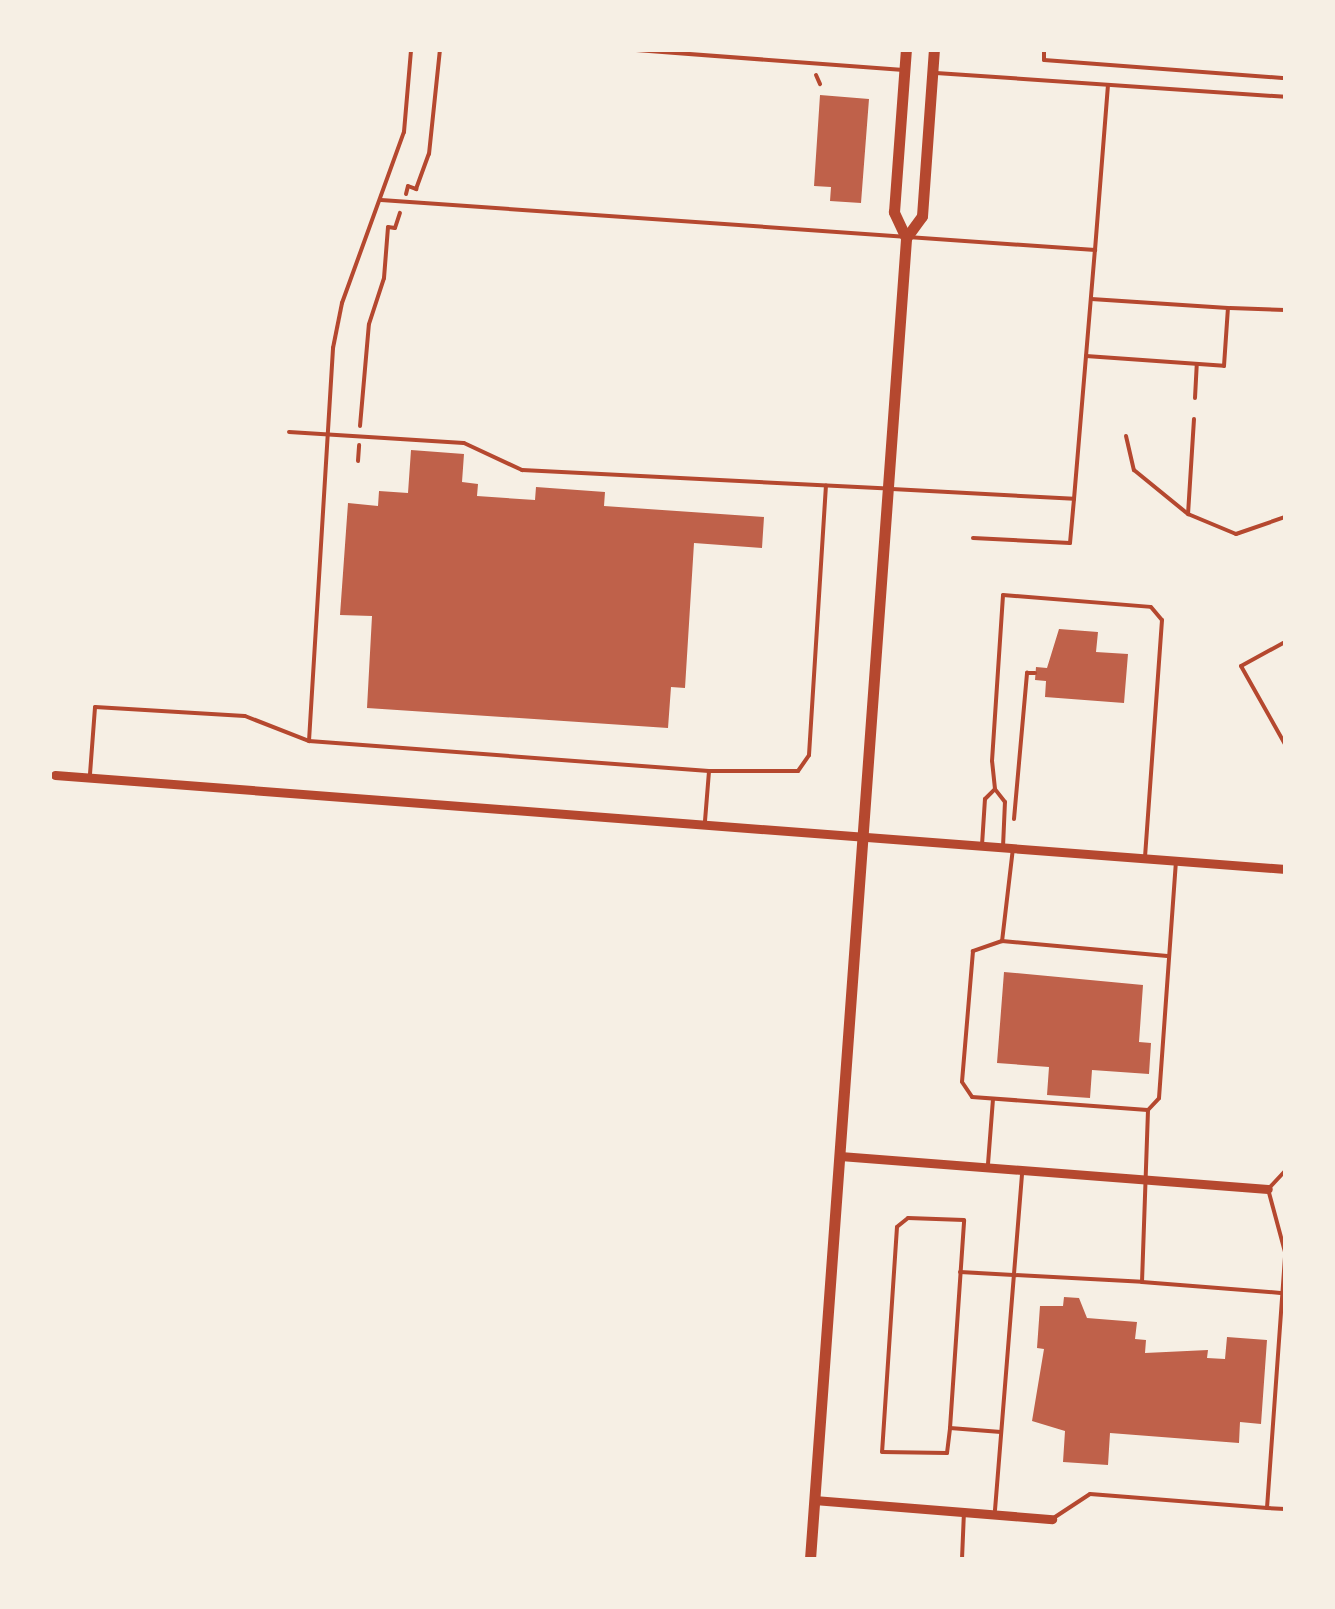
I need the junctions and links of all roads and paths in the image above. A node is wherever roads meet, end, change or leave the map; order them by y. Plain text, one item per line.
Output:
1 (412, 50) edge
2 (440, 50) edge
3 (636, 50) edge
4 (906, 50) edge
5 (934, 50) edge
6 (1044, 50) edge
7 (669, 51) edge
8 (904, 70) junction
9 (932, 72) junction
10 (1285, 78) edge
11 (1108, 86) junction
12 (1285, 97) edge
13 (381, 200) junction
14 (402, 206) junction
15 (906, 238) junction
16 (1094, 250) junction
17 (1091, 299) junction
18 (1228, 308) junction
19 (1285, 310) edge
20 (1086, 356) junction
21 (1197, 364) junction
22 (1195, 398) dead end
23 (1194, 418) dead end
24 (289, 432) dead end
25 (327, 433) junction
26 (360, 436) junction
27 (1126, 436) dead end
28 (358, 460) dead end
29 (826, 486) junction
30 (884, 488) junction
31 (1074, 499) junction
32 (1188, 514) junction
33 (1285, 517) edge
34 (973, 538) dead end
35 (1285, 642) edge
36 (1036, 673) dead end
37 (309, 741) junction
38 (1285, 744) edge
39 (709, 771) junction
40 (54, 774) dead end
41 (90, 777) junction
42 (995, 789) junction
43 (1014, 819) dead end
44 (705, 825) junction
45 (860, 837) junction
46 (982, 846) junction
47 (1008, 848) junction
48 (1145, 858) junction
49 (1176, 860) junction
50 (1285, 869) edge
51 (1002, 941) junction
52 (1168, 956) junction
53 (993, 1098) junction
54 (1148, 1110) junction
55 (840, 1156) junction
56 (988, 1167) junction
57 (1022, 1170) junction
58 (1285, 1171) edge
59 (1145, 1179) junction
60 (1268, 1188) junction
61 (1284, 1243) edge
62 (1285, 1255) edge
63 (960, 1272) junction
64 (1014, 1274) junction
65 (1142, 1282) junction
66 (1282, 1293) junction
67 (950, 1428) junction
68 (1001, 1432) junction
69 (814, 1500) junction
70 (1267, 1508) junction
71 (1285, 1508) edge
72 (964, 1512) junction
73 (994, 1515) junction
74 (1052, 1520) joint
75 (810, 1559) edge
76 (962, 1559) edge
77 (1119, 1559) edge
78 (1216, 1559) edge

1 - 13 lane
2 - 14 path
3 - 7 lane
4 - 8 street
5 - 9 street
6 - 10 path
7 - 8 lane
8 - 15 street
9 - 11 lane
9 - 15 street
11 - 12 lane
11 - 16 lane
13 - 14 lane
13 - 25 lane
14 - 15 lane
14 - 26 path
15 - 16 lane
15 - 30 street
16 - 17 lane
17 - 18 lane
17 - 20 lane
18 - 19 lane
18 - 21 lane
20 - 21 lane
20 - 31 lane
21 - 22 lane
23 - 32 lane
24 - 25 lane
25 - 26 lane
25 - 37 lane
26 - 28 path
26 - 29 lane
27 - 32 lane
29 - 30 lane
29 - 39 lane
30 - 31 lane
30 - 45 street
31 - 34 lane
32 - 33 lane
35 - 38 lane
36 - 43 path
37 - 39 lane
37 - 41 lane
39 - 44 lane
40 - 41 street
41 - 44 street
42 - 46 lane
42 - 47 lane
42 - 48 lane
44 - 45 street
45 - 46 street
45 - 55 street
46 - 47 street
47 - 48 street
47 - 51 lane
48 - 49 street
49 - 50 street
49 - 52 lane
51 - 52 lane
51 - 53 lane
52 - 54 lane
53 - 54 lane
53 - 56 lane
54 - 59 lane
55 - 56 street
55 - 69 street
56 - 57 street
57 - 59 street
57 - 64 lane
58 - 60 lane
59 - 60 street
59 - 65 lane
60 - 61 lane
61 - 62 lane
62 - 66 lane
63 - 64 lane
63 - 67 lane
63 - 67 lane
64 - 65 lane
64 - 68 lane
65 - 66 lane
66 - 70 lane
67 - 68 lane
68 - 73 lane
69 - 72 street
69 - 75 street
70 - 71 lane
70 - 74 lane
72 - 73 street
72 - 76 lane
73 - 74 street
77 - 78 lane

